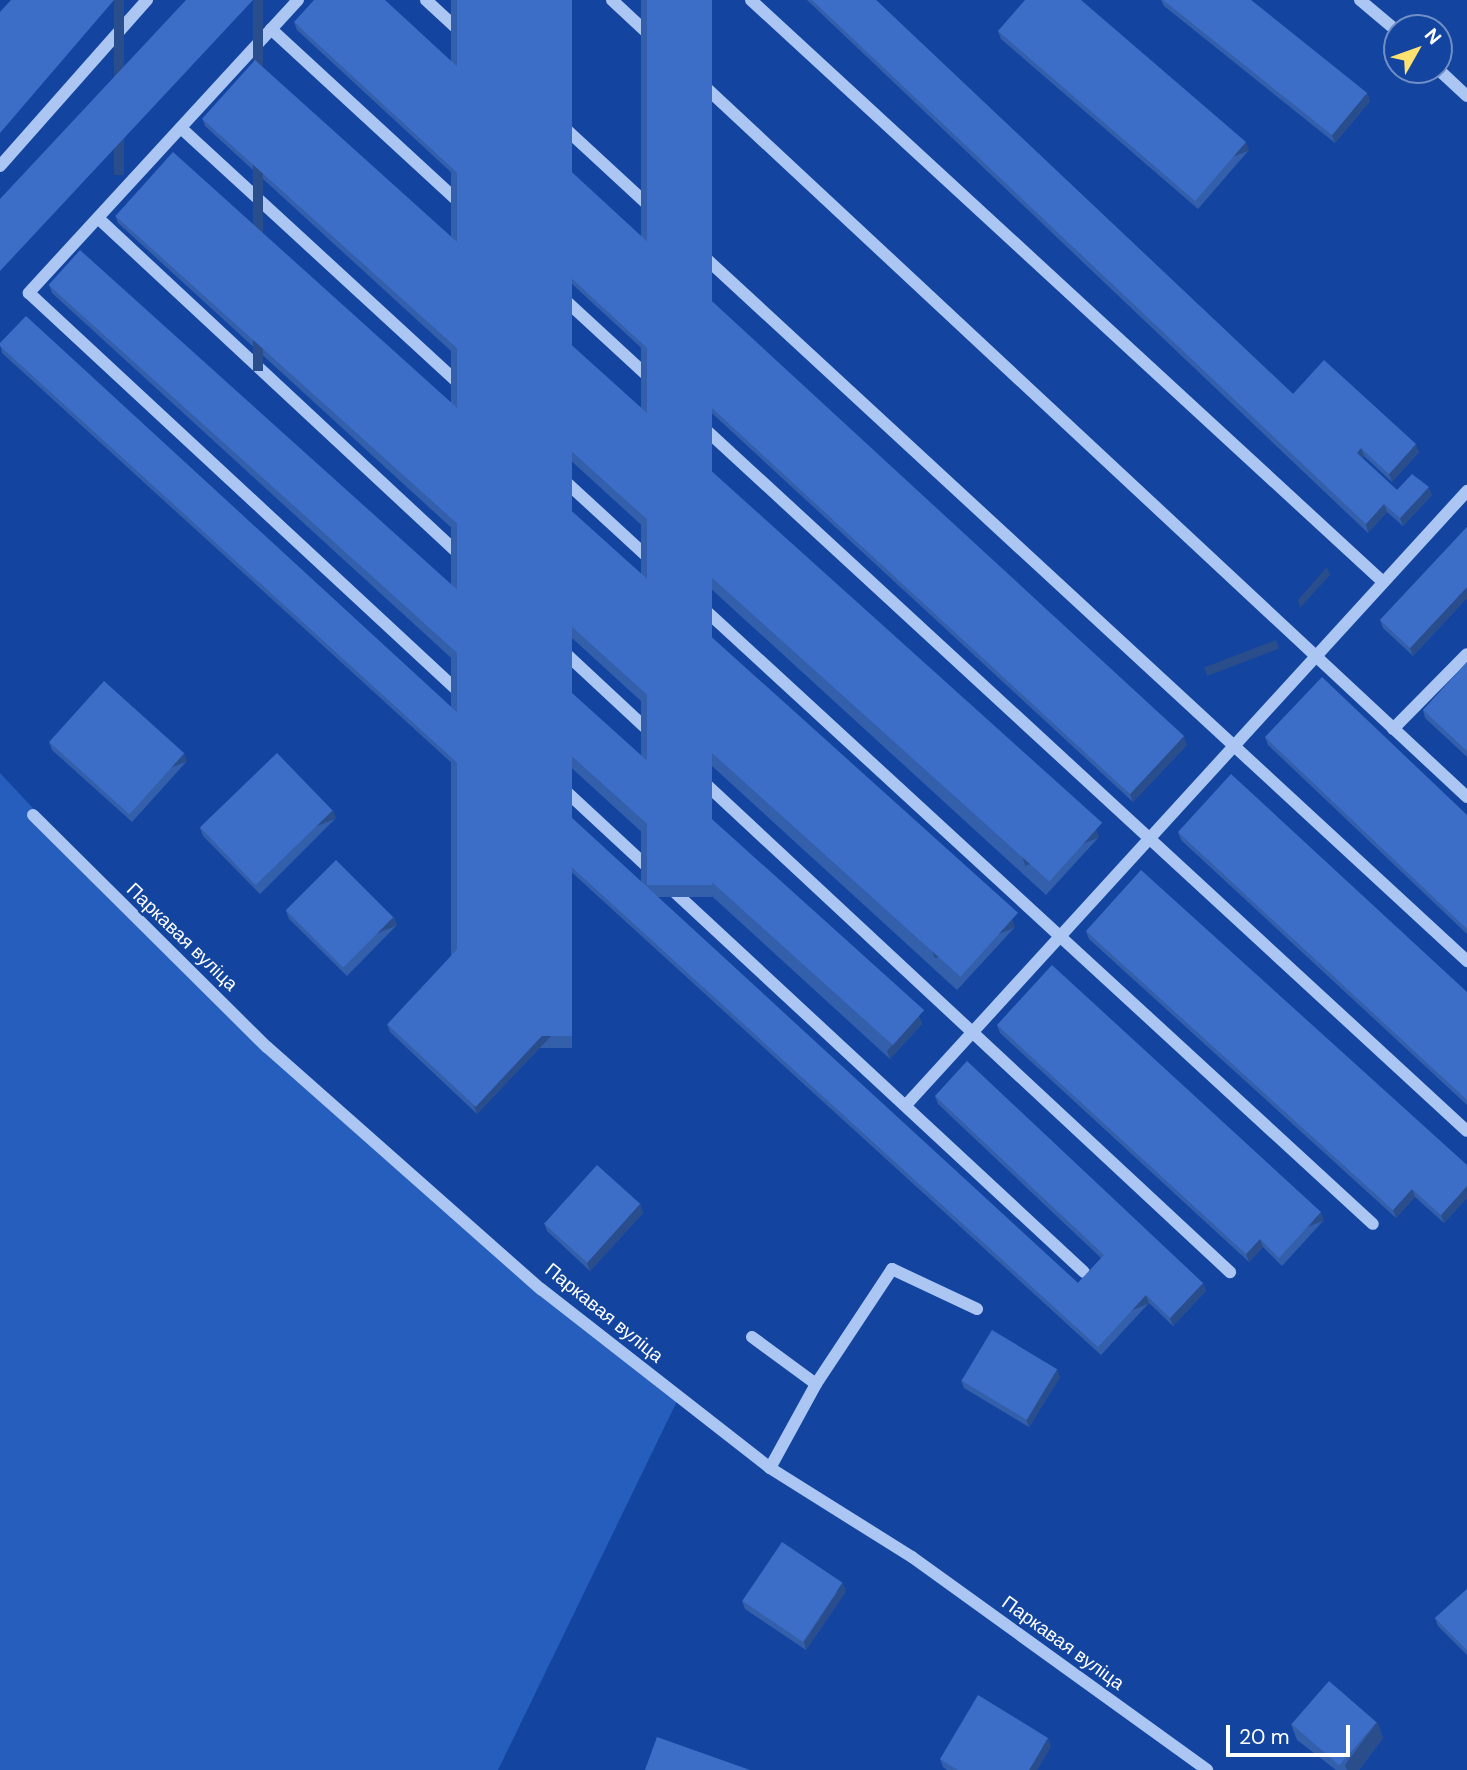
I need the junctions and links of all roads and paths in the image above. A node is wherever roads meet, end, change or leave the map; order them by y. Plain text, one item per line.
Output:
1 (146, 0) edge
2 (298, 0) edge
3 (426, 0) edge
4 (612, 0) edge
5 (751, 0) edge
6 (1360, 0) edge
7 (1383, 19) edge
8 (271, 29) junction
9 (1453, 83) edge
10 (1467, 96) edge
11 (181, 128) junction
12 (0, 166) edge
13 (98, 218) junction
14 (1467, 491) edge
15 (1383, 582) junction
16 (1467, 654) edge
17 (1316, 656) junction
18 (1394, 729) junction
19 (1234, 746) junction
20 (1467, 797) edge
21 (33, 815) dead end
22 (1150, 838) junction
23 (1060, 936) junction
24 (1467, 961) edge
25 (972, 1032) junction
26 (906, 1105) junction
27 (1467, 1130) edge
28 (1373, 1224) dead end
29 (1084, 1272) edge
30 (1230, 1272) dead end
31 (977, 1309) dead end
32 (752, 1338) dead end
33 (816, 1384) junction
34 (770, 1468) junction
35 (1207, 1770) edge

1 - 12 street
2 - 8 street
3 - 19 street
4 - 17 street
5 - 15 street
6 - 7 street
8 - 11 street
8 - 22 street
9 - 10 street
11 - 13 street
11 - 23 street
13 - 25 street
13 - 26 street
14 - 15 street
15 - 17 street
16 - 18 street
17 - 18 street
17 - 19 street
18 - 20 street
19 - 22 street
19 - 24 street
21 - 34 street, Паркавая вуліца
22 - 23 street
22 - 27 street
23 - 25 street
23 - 28 street
25 - 26 street
25 - 30 street
26 - 29 street
31 - 33 street
32 - 33 street
33 - 34 street
34 - 35 street, Паркавая вуліца

